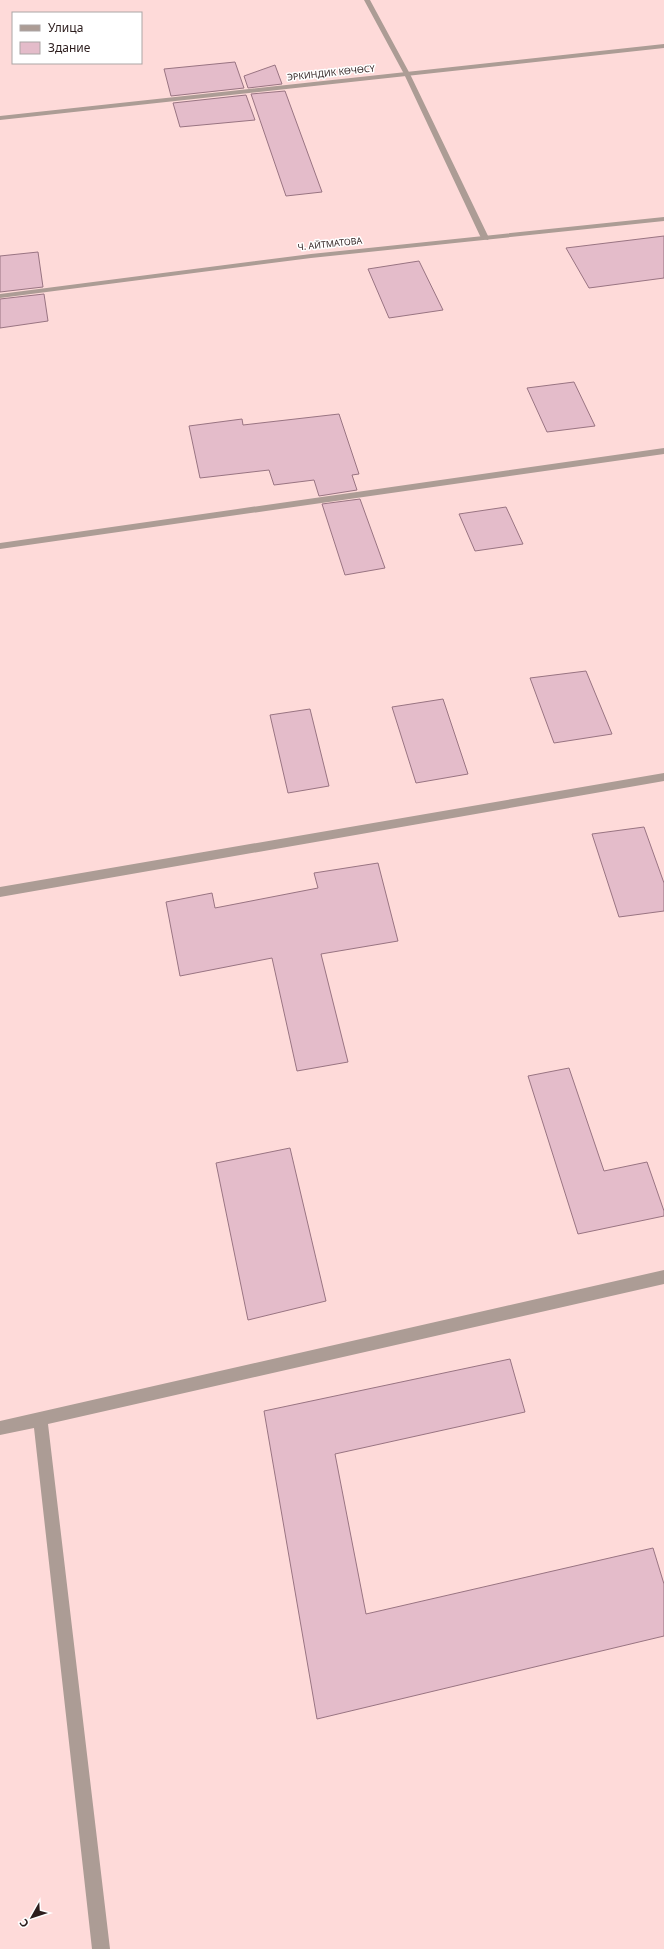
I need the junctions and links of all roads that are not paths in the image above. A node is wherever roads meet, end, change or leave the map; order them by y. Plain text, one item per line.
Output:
1 (367, 0) edge
2 (664, 46) edge
3 (407, 74) junction
4 (0, 118) edge
5 (664, 219) edge
6 (485, 238) junction
7 (0, 296) edge
8 (664, 451) edge
9 (0, 546) edge
10 (664, 777) edge
11 (0, 892) edge
12 (664, 1277) edge
13 (40, 1419) junction
14 (0, 1428) edge
15 (101, 1949) edge

1 - 3 street
2 - 3 street, ЭРКИНДИК КӨЧӨСҮ
3 - 4 street, ЭРКИНДИК КӨЧӨСҮ
3 - 6 street
5 - 6 street, Ч. АЙТМАТОВА
6 - 7 street, Ч. АЙТМАТОВА
8 - 9 street
10 - 11 street
12 - 13 street
13 - 14 street
13 - 15 street

